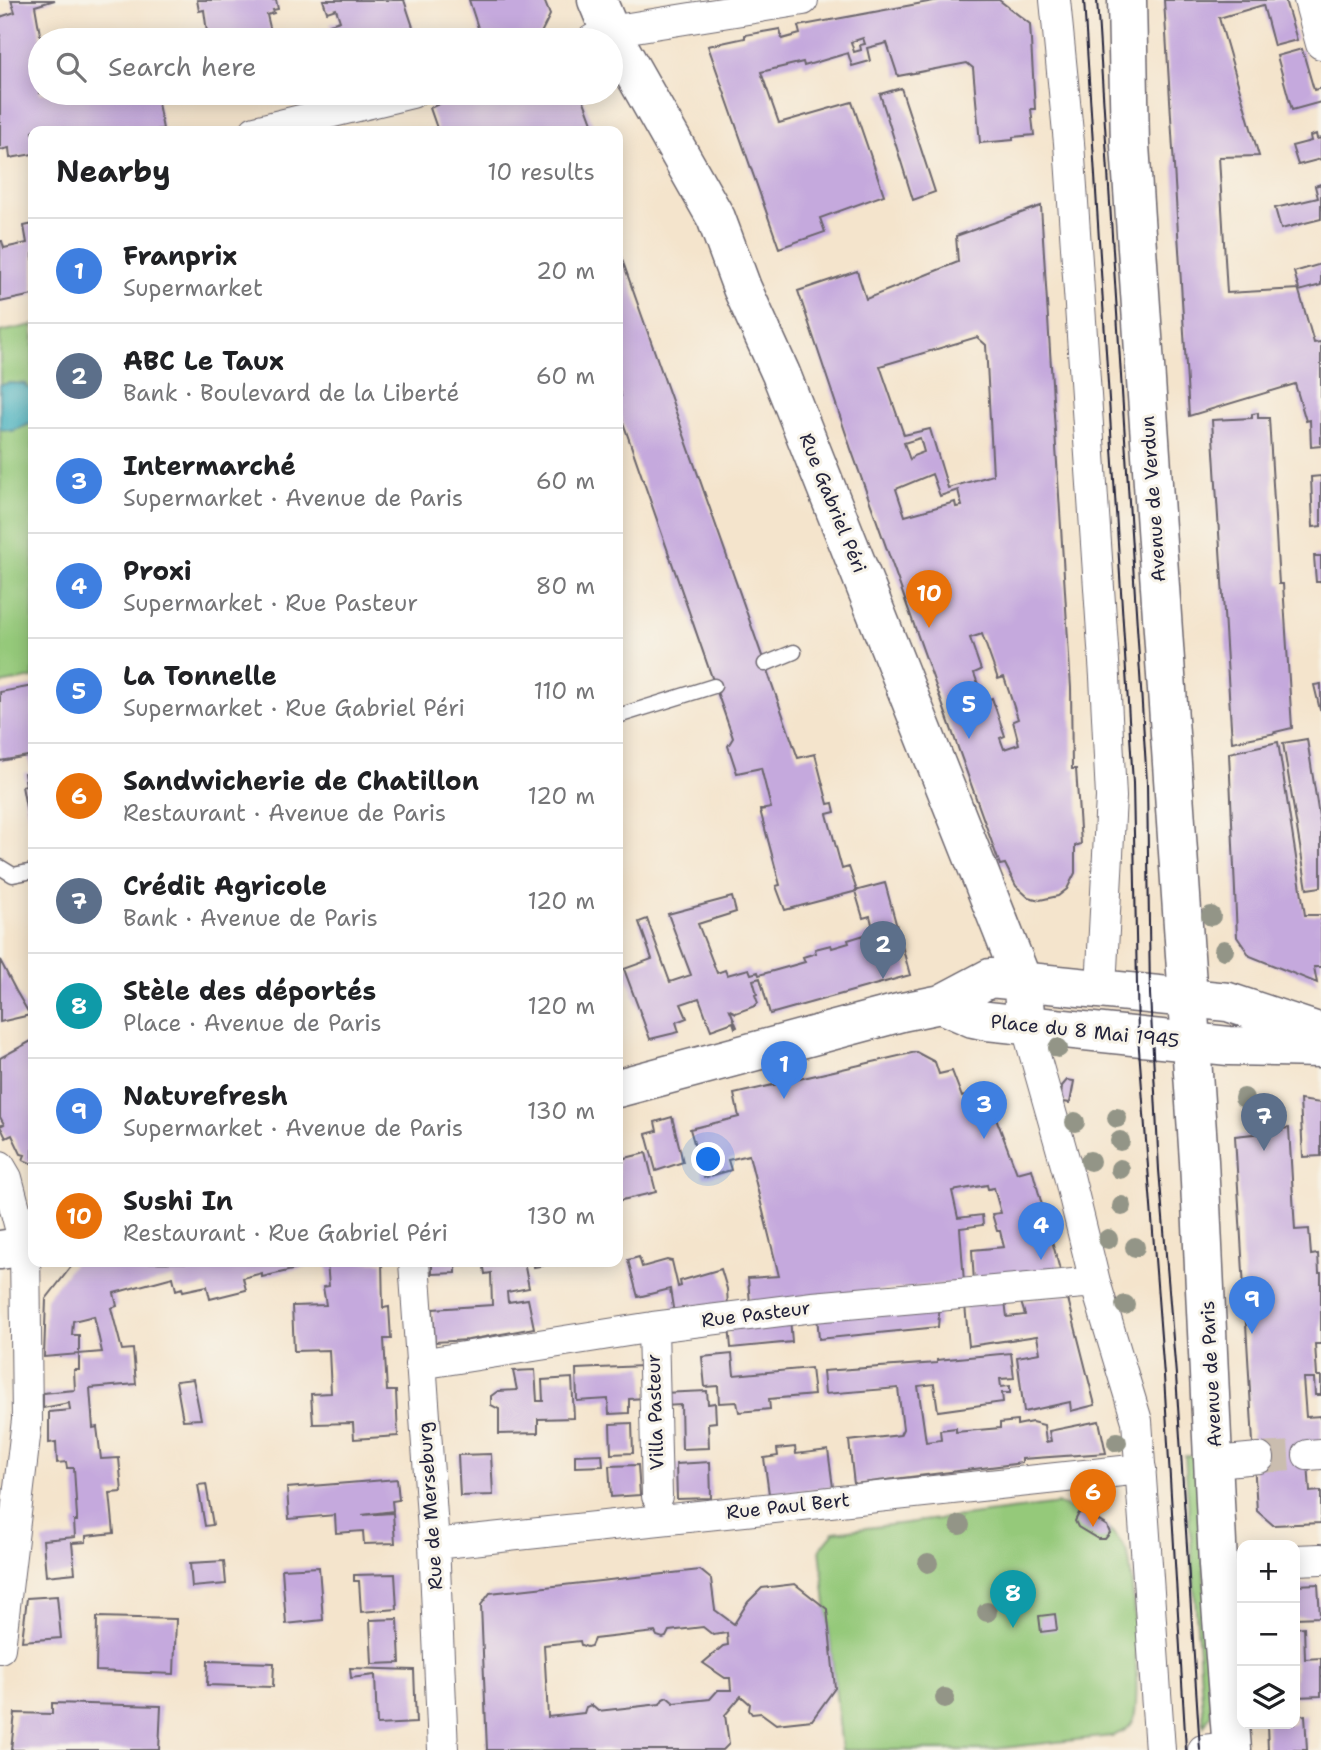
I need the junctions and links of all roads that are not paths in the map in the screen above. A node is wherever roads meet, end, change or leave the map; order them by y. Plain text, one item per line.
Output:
1 (803, 0) edge
2 (1055, 0) edge
3 (1127, 0) edge
4 (1309, 0) edge
5 (600, 24) edge
6 (1321, 44) edge
7 (623, 62) edge
8 (363, 105) edge
9 (277, 126) edge
10 (794, 652) dead end
11 (765, 664) dead end
12 (715, 686) dead end
13 (623, 714) edge
14 (0, 867) edge
15 (28, 872) edge
16 (1022, 981) junction
17 (1101, 988) junction
18 (1187, 998) junction
19 (941, 1004) junction
20 (1026, 1024) junction
21 (1321, 1033) edge
22 (1191, 1042) junction
23 (1321, 1048) edge
24 (623, 1087) edge
25 (0, 1166) edge
26 (19, 1247) edge
27 (414, 1267) edge
28 (1095, 1282) junction
29 (653, 1327) junction
30 (420, 1364) junction
31 (1259, 1458) tunnel mouth
32 (1215, 1462) junction
33 (1141, 1469) junction
34 (657, 1496) dead end
35 (435, 1544) junction
36 (1321, 1559) edge
37 (1300, 1560) edge
38 (1230, 1564) edge
39 (0, 1648) edge
40 (1222, 1749) edge
41 (443, 1750) edge
42 (1160, 1750) edge

1 - 5 street
2 - 17 street
3 - 18 main road, Avenue de Verdun
4 - 6 street
7 - 16 main road, Rue Gabriel Péri
8 - 9 street
10 - 11 lane
12 - 13 lane
14 - 15 lane
16 - 17 main road, Place du 8 Mai 1945
16 - 19 main road, Place du 8 Mai 1945
16 - 20 main road, Rue Gabriel Péri
17 - 18 main road, Place du 8 Mai 1945
18 - 21 main road, Place du 8 Mai 1945
18 - 22 main road, Avenue de Paris
19 - 20 main road, Place du 8 Mai 1945
19 - 24 main road
20 - 22 main road, Place du 8 Mai 1945
20 - 28 street
22 - 23 main road, Place du 8 Mai 1945
22 - 32 main road, Avenue de Paris
25 - 26 street
26 - 39 street
27 - 30 street, Rue de Merseburg
28 - 29 street, Rue Pasteur
28 - 33 street
29 - 30 street, Rue Pasteur
29 - 34 street, Villa Pasteur
30 - 35 street, Rue de Merseburg
31 - 32 street
32 - 38 main road, Avenue de Paris
33 - 35 street, Rue Paul Bert
33 - 42 street
35 - 41 street, Rue de Merseburg
36 - 37 street
38 - 40 main road, Avenue de Paris

